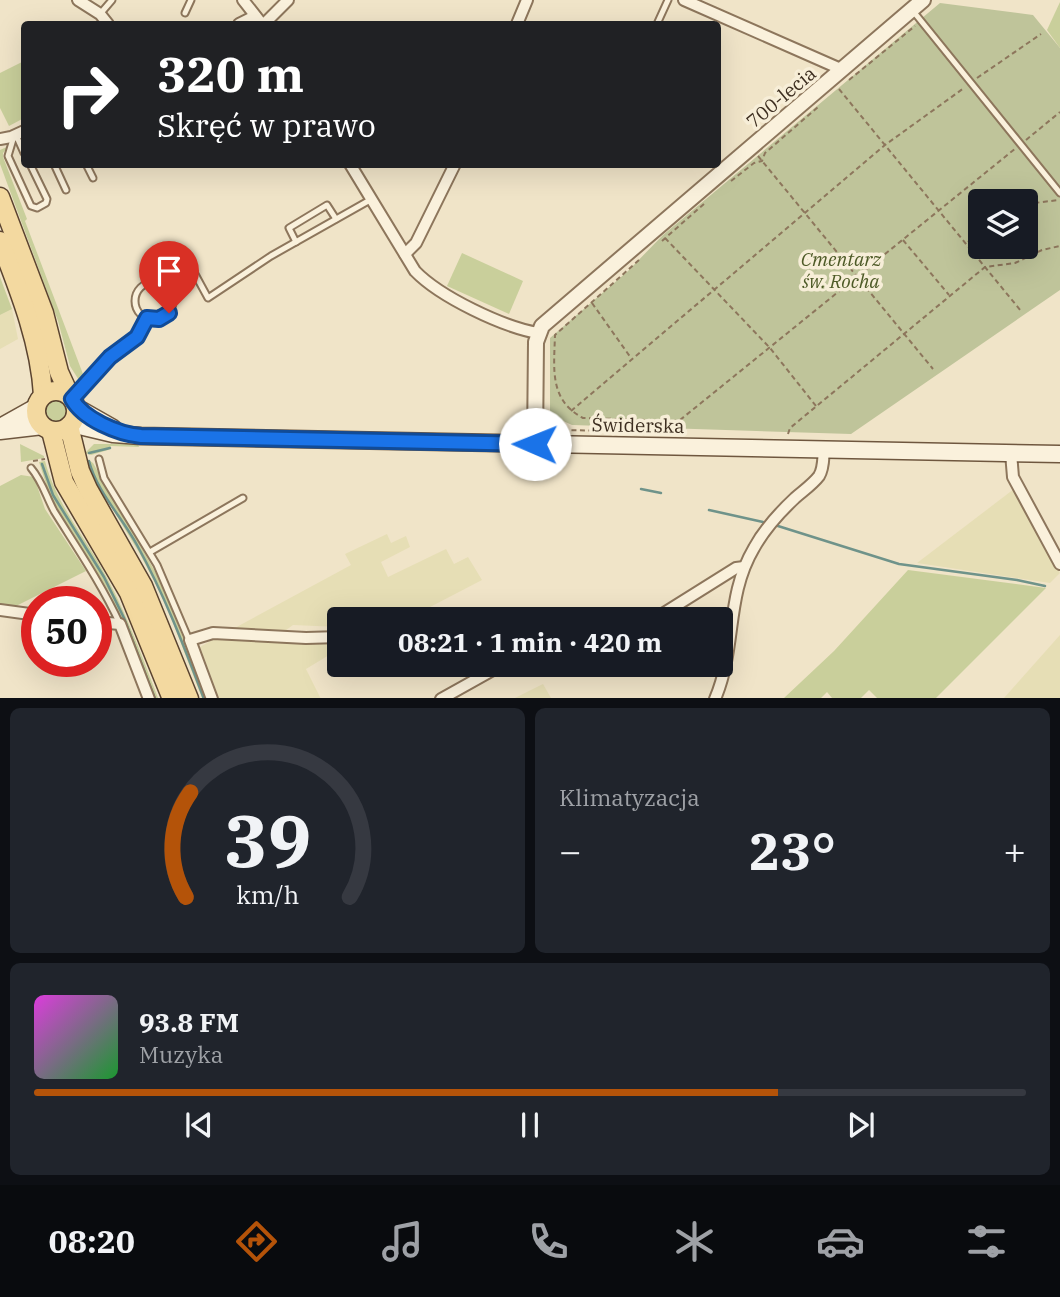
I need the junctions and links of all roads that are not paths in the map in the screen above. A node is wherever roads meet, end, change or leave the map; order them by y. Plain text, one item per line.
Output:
1 (78, 0) edge
2 (112, 0) edge
3 (191, 0) edge
4 (243, 0) edge
5 (288, 0) edge
6 (527, 0) edge
7 (668, 0) edge
8 (684, 0) edge
9 (919, 10) edge
10 (186, 12) dead end
11 (100, 14) junction
12 (106, 21) edge
13 (259, 21) edge
14 (261, 21) edge
15 (518, 21) edge
16 (658, 21) edge
17 (841, 77) junction
18 (18, 134) edge
19 (0, 139) edge
20 (32, 168) edge
21 (56, 168) edge
22 (88, 168) edge
23 (352, 168) edge
24 (453, 168) edge
25 (93, 178) dead end
26 (66, 190) dead end
27 (1060, 193) edge
28 (0, 197) edge
29 (370, 200) junction
30 (336, 219) junction
31 (0, 241) edge
32 (296, 242) junction
33 (405, 254) junction
34 (160, 283) junction
35 (147, 318) junction
36 (538, 333) junction
37 (39, 401) junction
38 (65, 416) junction
39 (0, 429) edge
40 (535, 444) junction
41 (824, 449) junction
42 (1011, 453) junction
43 (1060, 454) edge
44 (99, 458) dead end
45 (31, 468) road end
46 (243, 498) dead end
47 (149, 552) junction
48 (1060, 564) edge
49 (744, 567) junction
50 (674, 607) edge
51 (0, 610) edge
52 (21, 613) edge
53 (112, 623) edge
54 (120, 624) junction
55 (327, 637) edge
56 (190, 640) junction
57 (480, 677) edge
58 (149, 698) edge
59 (172, 698) edge
60 (189, 698) edge
61 (212, 698) edge
62 (441, 698) edge
63 (715, 698) edge

1 - 11 street
2 - 11 lane
3 - 10 lane
4 - 13 street
5 - 14 street
6 - 15 street
7 - 16 lane
8 - 17 street
9 - 17 street, 700-lecia
9 - 27 lane
11 - 12 street
17 - 36 street, 700-lecia
18 - 19 street
18 - 20 lane
21 - 26 lane
22 - 25 lane
23 - 29 street
24 - 33 street
28 - 38 main road
29 - 30 lane
29 - 33 street
30 - 32 lane
30 - 32 lane
31 - 37 main road
32 - 34 lane
33 - 36 street
34 - 35 lane
34 - 35 lane
35 - 38 lane
36 - 40 street
37 - 38 main road
37 - 38 main road
37 - 39 main road, Świderska
38 - 39 main road, Świderska
38 - 40 main road, Świderska
38 - 59 main road
38 - 60 main road
40 - 41 main road, Świderska
41 - 42 main road, Świderska
41 - 49 street
42 - 43 main road, Świderska
42 - 48 street
44 - 47 lane
45 - 54 lane
46 - 47 lane
47 - 56 lane
49 - 50 street
49 - 63 street
51 - 52 street
53 - 54 street
54 - 58 street
55 - 56 street
56 - 61 street
57 - 62 street

